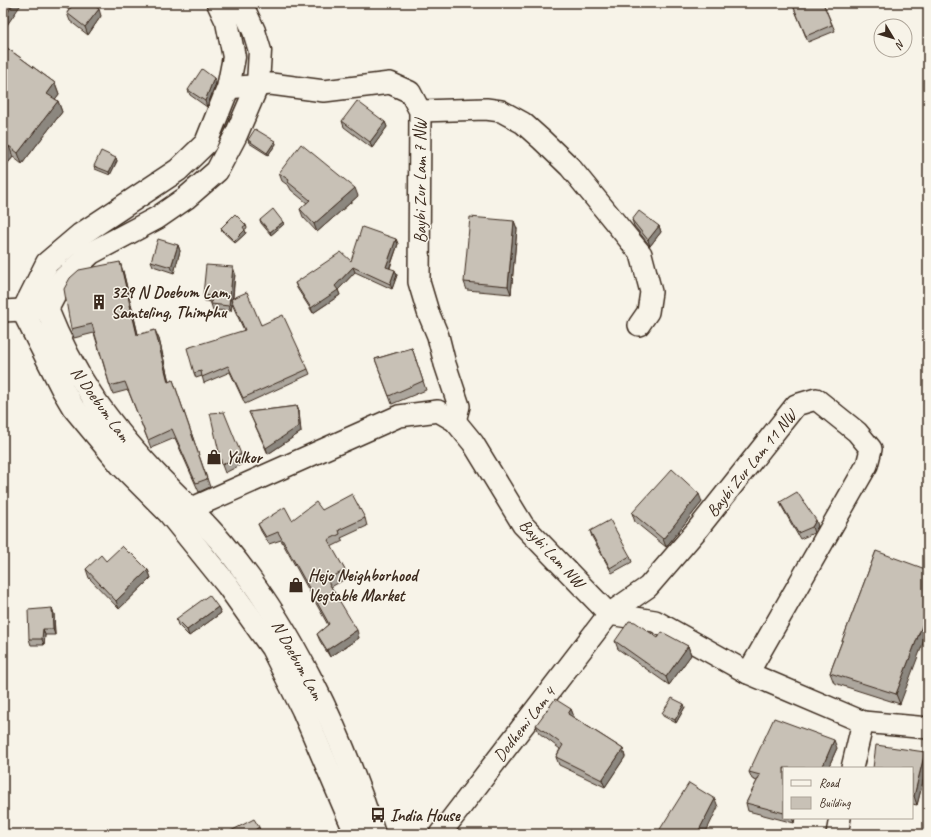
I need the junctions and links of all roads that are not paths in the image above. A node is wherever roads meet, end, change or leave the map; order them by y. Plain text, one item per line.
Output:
1 (218, 3) edge
2 (241, 3) edge
3 (258, 84) junction
4 (228, 88) junction
5 (420, 111) junction
6 (47, 309) junction
7 (13, 310) edge
8 (639, 325) dead end
9 (455, 421) junction
10 (190, 509) junction
11 (609, 614) junction
12 (748, 673) junction
13 (863, 722) junction
14 (928, 728) edge
15 (852, 767) edge
16 (840, 819) edge
17 (356, 834) edge
18 (374, 834) edge
19 (440, 834) edge
20 (836, 834) edge

1 - 4 main road
2 - 3 main road
3 - 4 street, Baybi Zur Lam 7 NW
3 - 5 street, Baybi Zur Lam 7 NW
3 - 6 main road
4 - 7 main road
5 - 8 street
5 - 9 street, Baybi Zur Lam 7 NW
6 - 7 street
6 - 10 main road, N Doebum Lam
7 - 17 main road, N Doebum Lam
9 - 10 street, Baybi Lam NW
9 - 11 street, Baybi Lam NW
10 - 18 main road, N Doebum Lam
11 - 12 street
11 - 12 street, Baybi Zur Lam 11 NW
11 - 19 street, Dodhemi Lam 4
12 - 13 street
13 - 14 street
13 - 15 street
16 - 20 street

